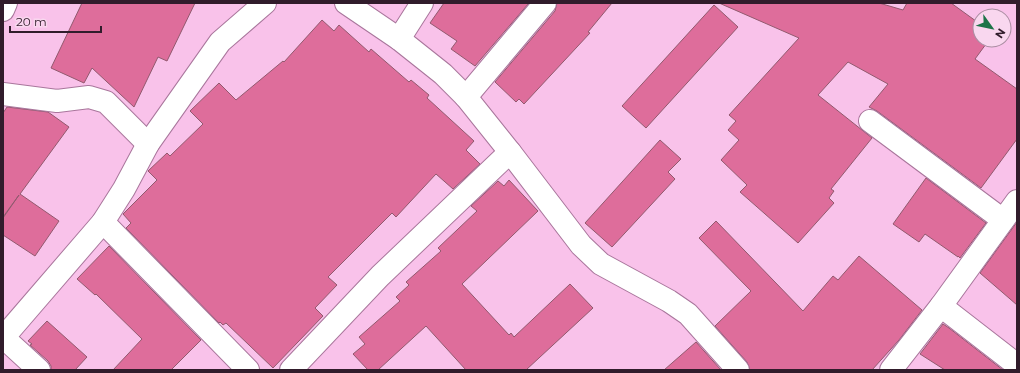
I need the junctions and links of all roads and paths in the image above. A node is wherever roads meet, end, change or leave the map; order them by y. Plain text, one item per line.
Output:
1 (6, 3) edge
2 (265, 3) edge
3 (346, 3) edge
4 (422, 3) edge
5 (545, 3) edge
6 (3, 10) edge
7 (399, 39) junction
8 (3, 94) edge
9 (466, 97) junction
10 (870, 122) dead end
11 (148, 144) junction
12 (510, 152) junction
13 (1017, 201) edge
14 (1003, 220) junction
15 (103, 222) junction
16 (941, 306) junction
17 (6, 328) edge
18 (1017, 365) edge
19 (39, 370) edge
20 (248, 370) edge
21 (291, 370) edge
22 (738, 370) edge
23 (891, 370) edge

1 - 6 street
2 - 11 street
3 - 7 street
4 - 7 street
5 - 9 street
7 - 9 street
8 - 11 street
9 - 12 street
10 - 14 street
11 - 15 street
12 - 21 street
12 - 22 street
13 - 14 street
14 - 16 street
15 - 17 street
15 - 20 street
16 - 18 street
16 - 23 street
17 - 19 street

